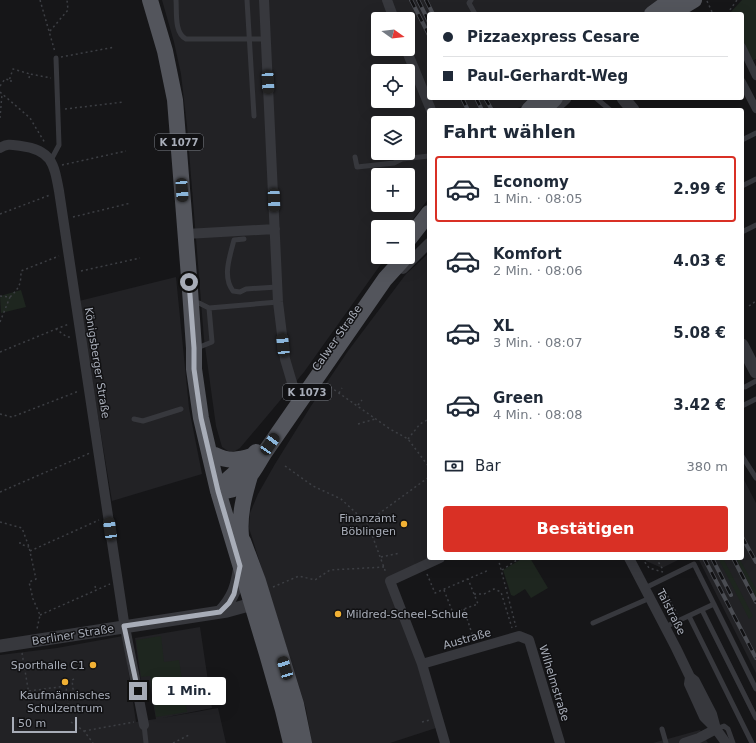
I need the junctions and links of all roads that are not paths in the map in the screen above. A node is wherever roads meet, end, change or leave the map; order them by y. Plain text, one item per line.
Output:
1 (150, 0) edge
2 (176, 0) edge
3 (247, 0) edge
4 (264, 0) edge
5 (387, 0) edge
6 (471, 0) edge
7 (694, 0) edge
8 (668, 6) edge
9 (392, 12) edge
10 (474, 12) edge
11 (656, 12) edge
12 (248, 39) junction
13 (266, 39) junction
14 (744, 51) edge
15 (409, 56) edge
16 (56, 58) road end
17 (756, 76) edge
18 (744, 86) edge
19 (558, 100) edge
20 (598, 100) edge
21 (624, 100) edge
22 (545, 103) edge
23 (430, 108) edge
24 (533, 108) edge
25 (608, 108) edge
26 (631, 108) edge
27 (756, 109) edge
28 (254, 116) dead end
29 (756, 133) edge
30 (744, 139) edge
31 (0, 148) edge
32 (427, 156) edge
33 (355, 157) dead end
34 (52, 163) junction
35 (756, 179) edge
36 (744, 185) edge
37 (427, 216) edge
38 (756, 225) edge
39 (275, 229) junction
40 (415, 231) edge
41 (744, 231) edge
42 (427, 233) edge
43 (190, 234) junction
44 (244, 239) dead end
45 (427, 245) edge
46 (415, 246) edge
47 (390, 264) edge
48 (399, 264) edge
49 (277, 287) junction
50 (278, 302) junction
51 (190, 303) junction
52 (209, 308) junction
53 (365, 308) junction
54 (194, 348) junction
55 (744, 349) edge
56 (755, 368) edge
57 (756, 381) edge
58 (745, 387) dead end
59 (300, 392) junction
60 (756, 399) edge
61 (744, 405) edge
62 (181, 409) dead end
63 (134, 419) dead end
64 (215, 455) junction
65 (252, 456) junction
66 (744, 459) edge
67 (250, 476) junction
68 (756, 478) edge
69 (222, 489) junction
70 (241, 536) junction
71 (435, 560) edge
72 (629, 560) edge
73 (240, 566) junction
74 (645, 588) junction
75 (263, 598) junction
76 (650, 598) junction
77 (714, 604) junction
78 (702, 610) junction
79 (220, 612) junction
80 (689, 616) junction
81 (593, 623) dead end
82 (124, 626) junction
83 (665, 628) junction
84 (517, 637) joint
85 (0, 646) edge
86 (422, 664) junction
87 (756, 689) edge
88 (756, 718) edge
89 (144, 723) joint
90 (662, 729) dead end
91 (716, 729) junction
92 (146, 743) edge
93 (291, 743) edge
94 (304, 743) edge
95 (445, 743) edge
96 (560, 743) edge
97 (666, 743) edge
98 (684, 743) edge
99 (726, 743) edge
100 (733, 743) edge
101 (752, 743) edge

1 - 43 main road, K 1077
2 - 12 lane
3 - 12 lane
4 - 13 street
5 - 9 street
6 - 10 lane
7 - 8 main road
8 - 11 main road
12 - 13 lane
12 - 28 lane
13 - 39 street
14 - 17 street
15 - 23 street
16 - 34 lane
18 - 27 street
19 - 22 street
20 - 25 lane
21 - 26 street
22 - 24 main road
29 - 30 lane
31 - 34 street
32 - 33 lane
34 - 82 street, Königsberger Straße
35 - 36 lane
37 - 40 main road
38 - 41 lane
39 - 43 street
39 - 49 street
42 - 46 main road
43 - 51 main road, K 1077
44 - 49 lane
45 - 53 street, Calwer Straße
47 - 59 main road, Calwer Straße / K 1073
48 - 53 main road, Calwer Straße / K 1073
49 - 50 street
50 - 52 lane
50 - 59 street
51 - 52 lane
51 - 54 main road, K 1077
52 - 54 lane
53 - 67 main road, Calwer Straße / K 1073
54 - 64 main road, K 1077
54 - 69 main road, K 1077
55 - 56 street
57 - 58 lane
59 - 65 main road, Calwer Straße / K 1073
60 - 61 lane
62 - 63 lane
64 - 65 main road
64 - 69 main road, K 1077
65 - 69 main road, Calwer Straße / K 1073
66 - 68 lane
67 - 69 main road, Calwer Straße / K 1073
67 - 70 main road, K 1073
69 - 70 main road, K 1077
69 - 73 main road, K 1077
70 - 75 main road, K 1077
71 - 86 street
72 - 74 street, Talstraße
73 - 75 main road, K 1077
73 - 79 street
74 - 76 street, Talstraße
74 - 77 lane
75 - 79 street, Berliner Straße
75 - 93 main road, K 1077
75 - 94 main road, K 1077
76 - 81 lane
76 - 83 street, Talstraße
77 - 78 lane
77 - 87 lane
78 - 80 lane
78 - 88 lane
79 - 82 street, Berliner Straße
80 - 83 lane
80 - 101 lane
82 - 85 street, Berliner Straße
82 - 89 street, Königsberger Straße
83 - 91 street, Talstraße
84 - 86 street, Austraße
84 - 96 street, Wilhelmstraße
86 - 95 street
89 - 92 lane
90 - 97 lane
91 - 98 street
91 - 99 street, Talstraße
91 - 100 lane

